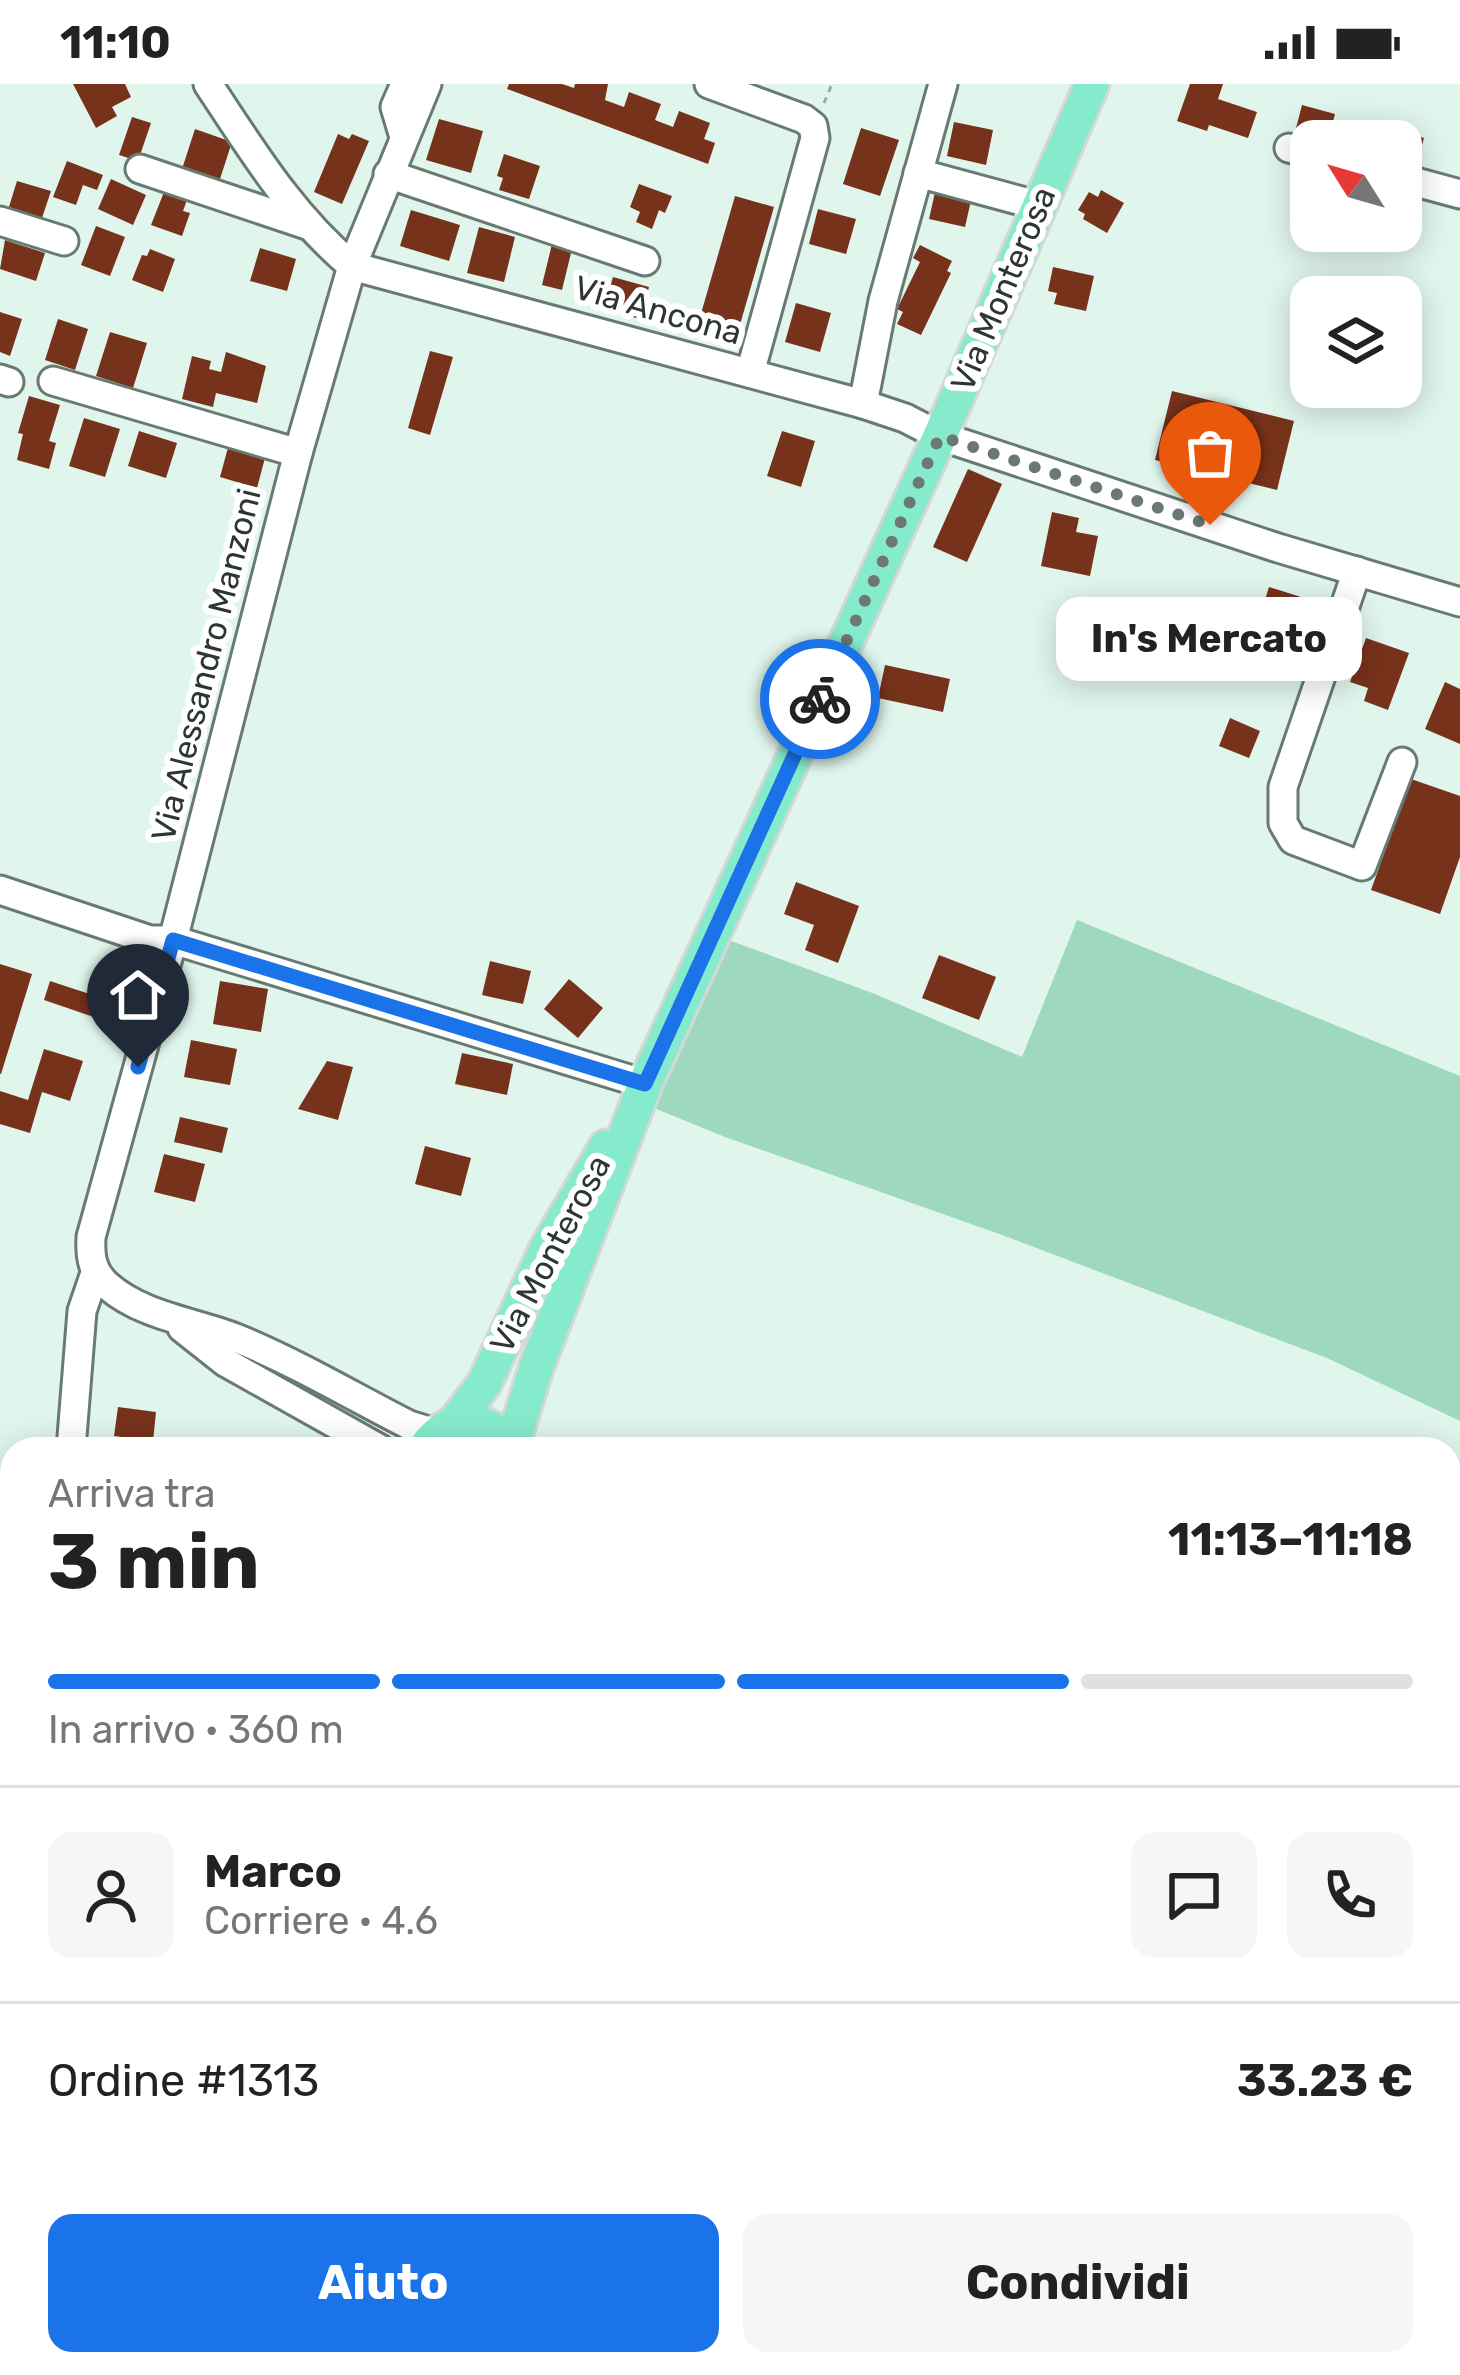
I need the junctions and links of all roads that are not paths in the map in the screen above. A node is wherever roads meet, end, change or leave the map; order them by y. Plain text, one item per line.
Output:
1 (208, 84) edge
2 (405, 84) edge
3 (427, 84) edge
4 (709, 84) edge
5 (943, 84) edge
6 (1092, 84) edge
7 (404, 137) junction
8 (140, 170) dead end
9 (918, 173) junction
10 (388, 174) junction
11 (1422, 184) edge
12 (1460, 194) edge
13 (1040, 206) junction
14 (0, 220) edge
15 (307, 225) junction
16 (64, 241) dead end
17 (645, 261) dead end
18 (352, 266) junction
19 (750, 373) junction
20 (53, 381) dead end
21 (863, 404) junction
22 (940, 436) junction
23 (298, 453) junction
24 (1357, 571) junction
25 (1460, 602) edge
26 (1402, 762) dead end
27 (0, 890) edge
28 (173, 940) junction
29 (645, 1084) junction
30 (95, 1273) junction
31 (170, 1318) junction
32 (438, 1435) edge
33 (72, 1437) edge
34 (359, 1437) edge
35 (503, 1437) edge
36 (516, 1437) edge

1 - 15 street
2 - 7 street
3 - 7 street, Via Alessandro Manzoni
4 - 19 street
5 - 9 street
6 - 13 main road, Via Monterosa
7 - 10 street, Via Alessandro Manzoni
8 - 15 street
9 - 13 street
9 - 21 street
10 - 17 street
10 - 18 street, Via Alessandro Manzoni
11 - 12 street
13 - 22 main road, Via Monterosa
14 - 16 street
15 - 18 street
18 - 19 street, Via Ancona
18 - 23 street, Via Alessandro Manzoni
19 - 21 street, Via Ancona
20 - 23 street
21 - 22 street, Via Ancona
22 - 24 street, Via Ancona
22 - 29 main road, Via Monterosa
23 - 28 street, Via Alessandro Manzoni
24 - 25 street, Via Ancona
24 - 26 street
27 - 28 street
28 - 29 street
28 - 30 street, Via Alessandro Manzoni
29 - 32 main road, Via Monterosa
29 - 36 main road, Via Monterosa
30 - 31 street
30 - 33 street, Via Alessandro Manzoni
31 - 32 street
31 - 34 street
32 - 35 main road

